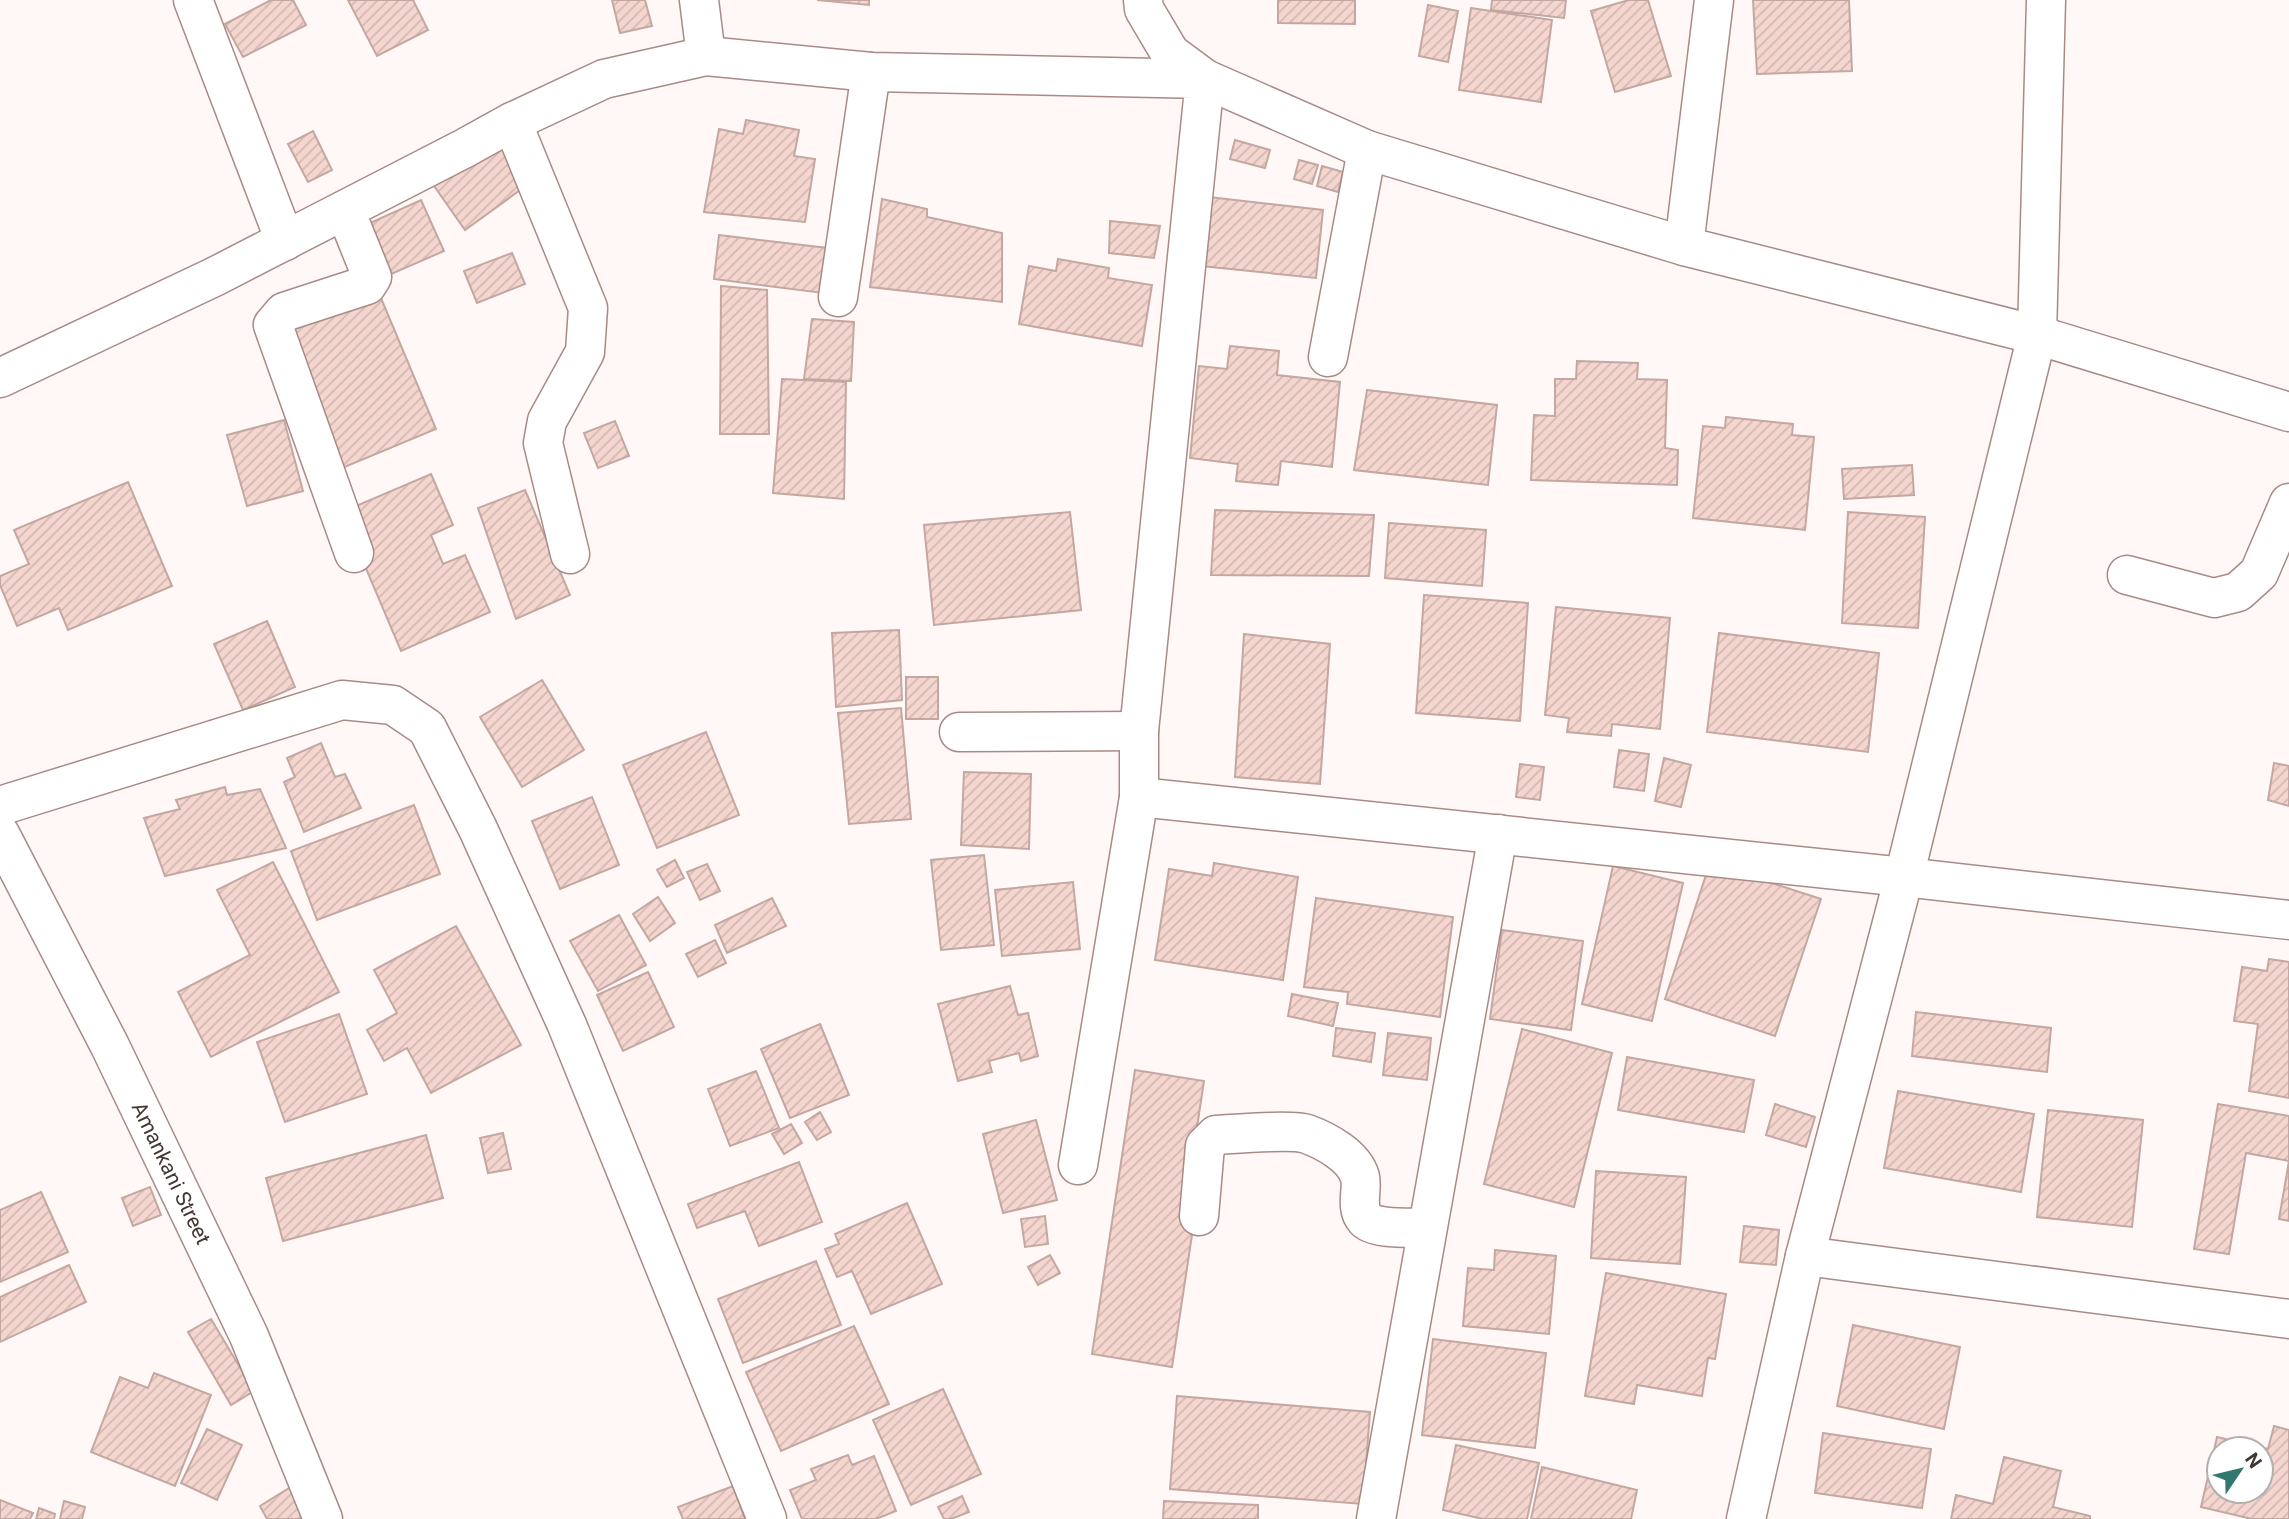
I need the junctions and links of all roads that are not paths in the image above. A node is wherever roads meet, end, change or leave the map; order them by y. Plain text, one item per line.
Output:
1 (193, 0) edge
2 (699, 0) edge
3 (1714, 0) edge
4 (2046, 0) edge
5 (1144, 4) edge
6 (706, 55) junction
7 (871, 72) junction
8 (1205, 79) junction
9 (512, 122) junction
10 (1367, 149) junction
11 (345, 210) junction
12 (285, 241) junction
13 (1684, 246) junction
14 (838, 297) dead end
15 (2037, 335) junction
16 (1328, 357) dead end
17 (0, 378) edge
18 (2289, 412) edge
19 (2289, 503) edge
20 (354, 553) dead end
21 (570, 554) dead end
22 (2127, 575) dead end
23 (1139, 731) junction
24 (959, 732) dead end
25 (1139, 797) junction
26 (0, 806) edge
27 (0, 834) edge
28 (1498, 834) junction
29 (1904, 877) junction
30 (2289, 920) edge
31 (1078, 1165) dead end
32 (1199, 1216) dead end
33 (1427, 1228) junction
34 (1805, 1256) junction
35 (2289, 1319) edge
36 (323, 1519) edge
37 (767, 1519) edge
38 (1376, 1519) edge
39 (1746, 1519) edge

1 - 12 street
2 - 6 street
3 - 13 street
4 - 15 street
5 - 8 street
6 - 7 street
6 - 9 street
7 - 8 street
7 - 14 street
8 - 10 street
8 - 23 street
9 - 11 street
9 - 21 street
10 - 13 street
10 - 16 street
11 - 12 street
11 - 20 street
12 - 17 street
13 - 15 street
15 - 18 street
15 - 29 street
19 - 22 street
23 - 24 street
23 - 25 street
25 - 28 street
25 - 31 street
26 - 37 street
27 - 36 street, Amankani Street
28 - 29 street
28 - 33 street
29 - 30 street
29 - 34 street
32 - 33 street
33 - 38 street
34 - 35 street
34 - 39 street

